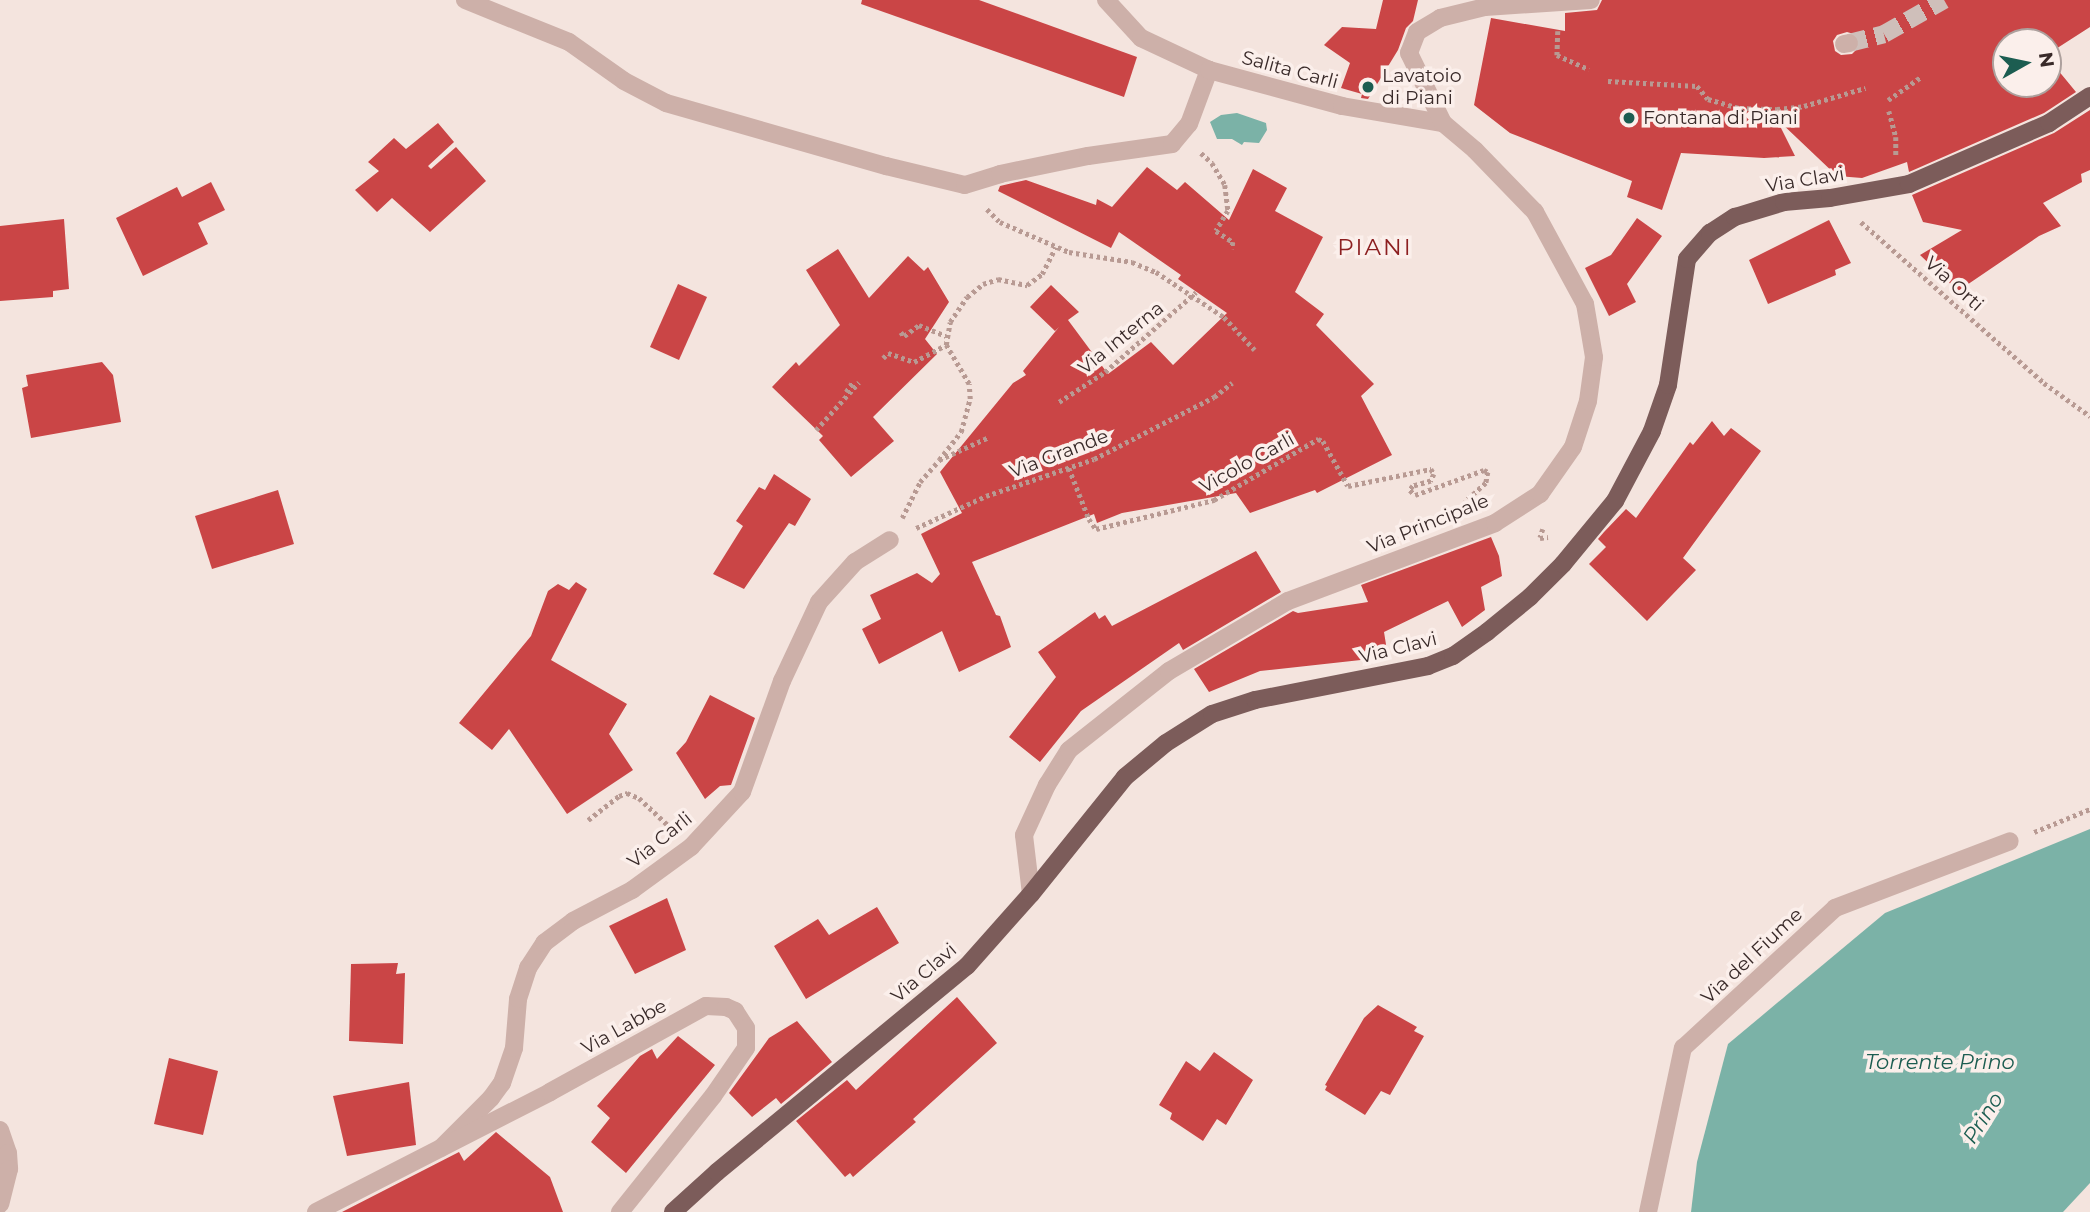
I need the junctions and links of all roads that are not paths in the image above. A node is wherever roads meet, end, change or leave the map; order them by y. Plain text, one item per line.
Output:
1 (466, 0) edge
2 (1106, 0) edge
3 (1591, 0) edge
4 (1209, 70) junction
5 (2090, 96) edge
6 (1443, 123) junction
7 (890, 540) road end
8 (2010, 841) road end
9 (1031, 894) junction
10 (0, 1130) edge
11 (441, 1148) junction
12 (0, 1204) edge
13 (329, 1209) edge
14 (620, 1212) edge
15 (674, 1212) edge
16 (1648, 1212) edge

1 - 4 street
2 - 4 street, Salita Carli
3 - 6 street, Via Principale
4 - 6 street, Salita Carli
5 - 9 main road, Via Clavi
6 - 9 street, Via Principale
7 - 11 street, Via Carli
8 - 16 street, Via del Fiume
9 - 15 main road, Via Clavi
10 - 12 street
11 - 13 street, Via Labbe
11 - 14 street, Via Labbe

